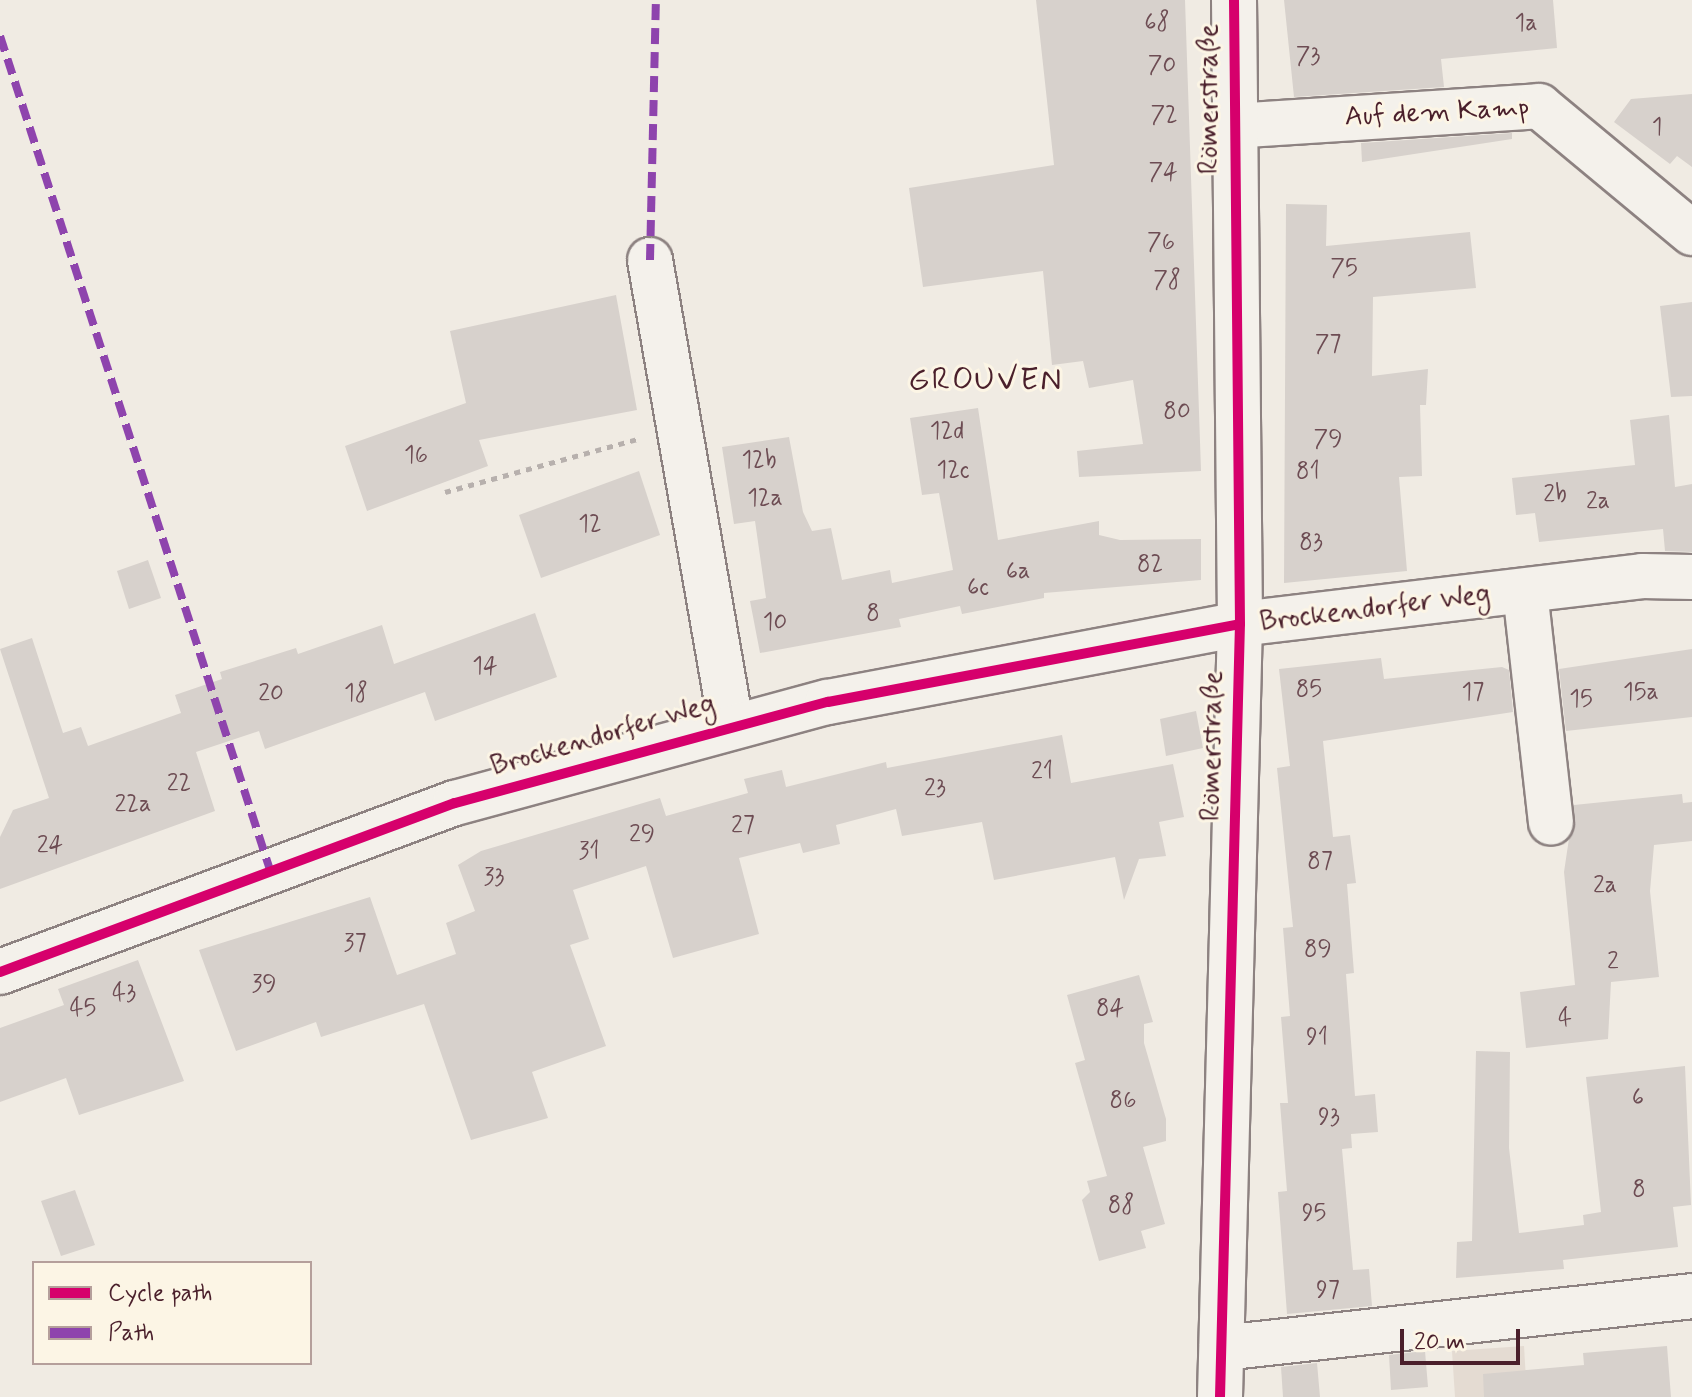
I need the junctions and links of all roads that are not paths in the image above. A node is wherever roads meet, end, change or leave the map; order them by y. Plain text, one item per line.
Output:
1 (1234, 0) edge
2 (1233, 126) junction
3 (1692, 233) edge
4 (650, 260) dead end
5 (1692, 577) edge
6 (1525, 591) junction
7 (1240, 624) junction
8 (731, 725) junction
9 (1551, 823) dead end
10 (0, 972) edge
11 (1692, 1296) edge
12 (1222, 1348) junction
13 (1220, 1397) edge

1 - 2 street, Römerstraße
2 - 3 street, Auf dem Kamp
2 - 7 street, Römerstraße
4 - 8 street, Brockendorfer Weg
5 - 6 street, Brockendorfer Weg
6 - 7 street, Brockendorfer Weg
6 - 9 street
7 - 8 street, Brockendorfer Weg
7 - 12 street, Römerstraße
8 - 10 street, Brockendorfer Weg
11 - 12 street
12 - 13 street, Römerstraße

